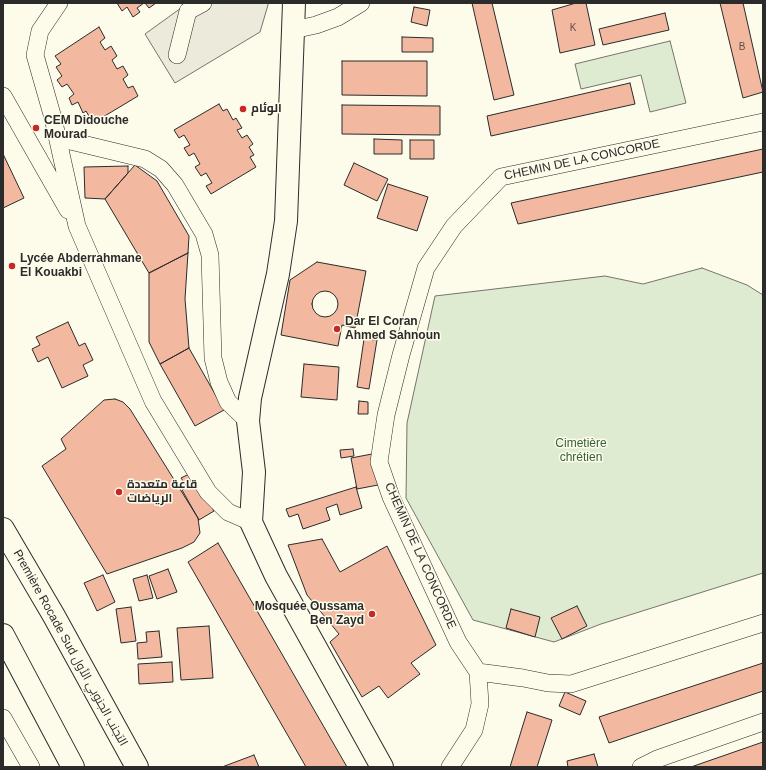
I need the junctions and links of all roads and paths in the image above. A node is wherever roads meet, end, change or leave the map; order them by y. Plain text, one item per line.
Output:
1 (60, 3) edge
2 (203, 3) edge
3 (294, 3) edge
4 (361, 3) edge
5 (293, 30) junction
6 (177, 55) dead end
7 (3, 96) edge
8 (763, 122) edge
9 (58, 138) junction
10 (76, 226) junction
11 (248, 421) junction
12 (251, 522) junction
13 (3, 529) edge
14 (763, 623) edge
15 (3, 635) edge
16 (478, 672) junction
17 (3, 718) edge
18 (763, 722) edge
19 (31, 767) edge
20 (73, 767) edge
21 (137, 767) edge
22 (382, 767) edge
23 (450, 767) edge
24 (641, 767) edge

1 - 9 street
2 - 6 street
3 - 5 main road
4 - 5 street
5 - 11 main road
7 - 10 street
8 - 16 street, CHEMIN DE LA CONCORDE
9 - 10 street
9 - 11 street
10 - 12 street
11 - 12 main road
12 - 22 main road
13 - 21 main road, Première Rocade Sud التجنب الجنوبي الأول
14 - 16 street
15 - 20 main road
16 - 23 street
17 - 19 street
18 - 24 street

